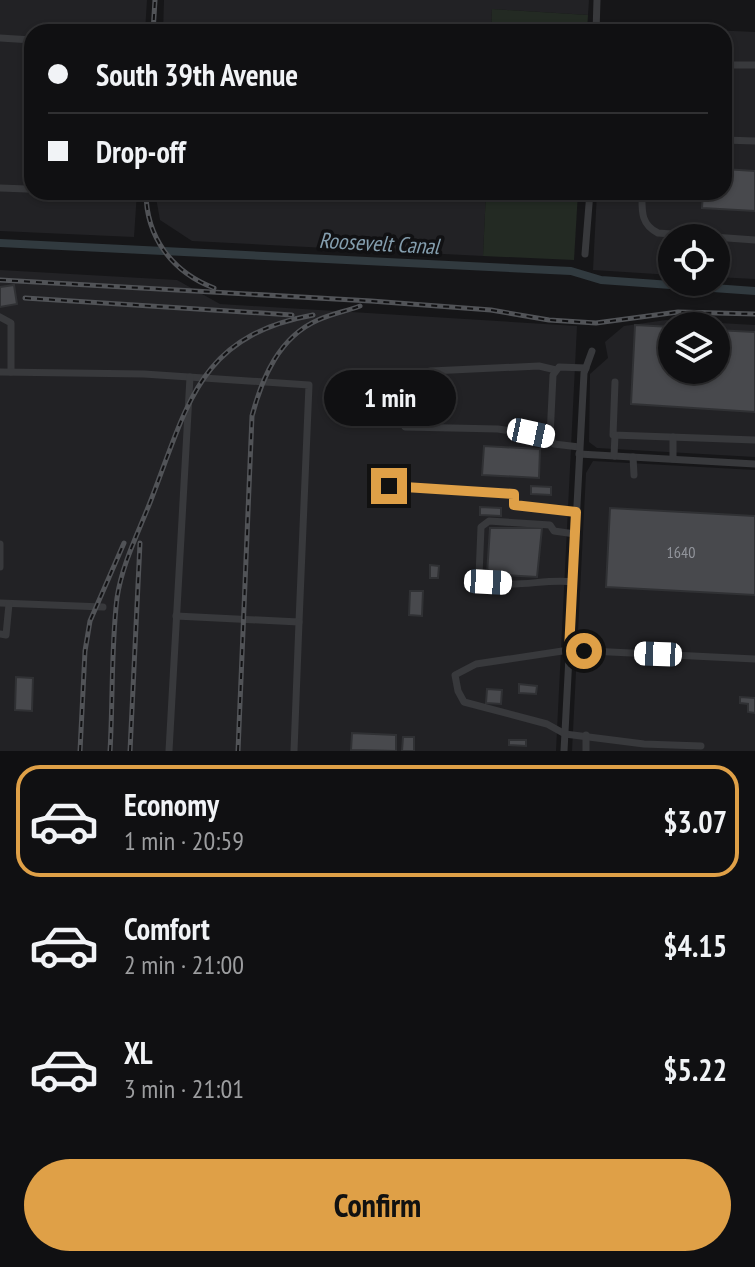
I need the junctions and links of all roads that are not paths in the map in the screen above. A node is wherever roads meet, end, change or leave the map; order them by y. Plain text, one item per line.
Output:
1 (597, 0) edge
2 (596, 24) edge
3 (0, 38) edge
4 (24, 40) edge
5 (732, 65) edge
6 (755, 65) edge
7 (732, 140) edge
8 (755, 141) edge
9 (0, 188) edge
10 (24, 189) edge
11 (589, 200) edge
12 (642, 200) edge
13 (755, 240) edge
14 (585, 254) dead end
15 (0, 317) edge
16 (592, 351) dead end
17 (586, 368) junction
18 (556, 370) junction
19 (0, 372) edge
20 (11, 372) junction
21 (190, 377) junction
22 (615, 382) dead end
23 (615, 435) junction
24 (550, 437) junction
25 (673, 437) junction
26 (755, 440) edge
27 (579, 450) junction
28 (614, 456) junction
29 (633, 457) junction
30 (673, 459) junction
31 (755, 464) edge
32 (634, 475) dead end
33 (389, 486) dead end
34 (576, 512) junction
35 (575, 534) junction
36 (0, 544) edge
37 (0, 567) edge
38 (573, 582) junction
39 (4, 604) edge
40 (103, 607) dead end
41 (176, 616) junction
42 (299, 622) junction
43 (0, 634) edge
44 (569, 650) junction
45 (755, 659) edge
46 (565, 734) junction
47 (586, 735) junction
48 (701, 746) dead end
49 (169, 751) edge
50 (294, 751) edge
51 (564, 751) edge
52 (586, 751) edge

1 - 2 street
3 - 4 street
5 - 6 street
7 - 8 street
9 - 10 street
11 - 14 street
12 - 13 street
15 - 20 street
16 - 17 street
17 - 18 street
17 - 27 street
18 - 24 street
18 - 24 street
19 - 20 street
20 - 21 street
21 - 41 street
21 - 42 street
22 - 23 street
23 - 25 street
23 - 28 street
24 - 27 street
25 - 26 street
25 - 30 street
27 - 28 street
27 - 34 street
28 - 29 street
29 - 30 street
29 - 32 street
30 - 31 street
33 - 34 street
34 - 35 street
35 - 38 street
35 - 38 street
36 - 37 street
38 - 44 street
39 - 40 street
39 - 43 street
41 - 42 street
41 - 49 street
42 - 50 street
44 - 45 street
44 - 46 street
44 - 46 street
46 - 47 street
46 - 51 street
47 - 48 street
47 - 52 street

